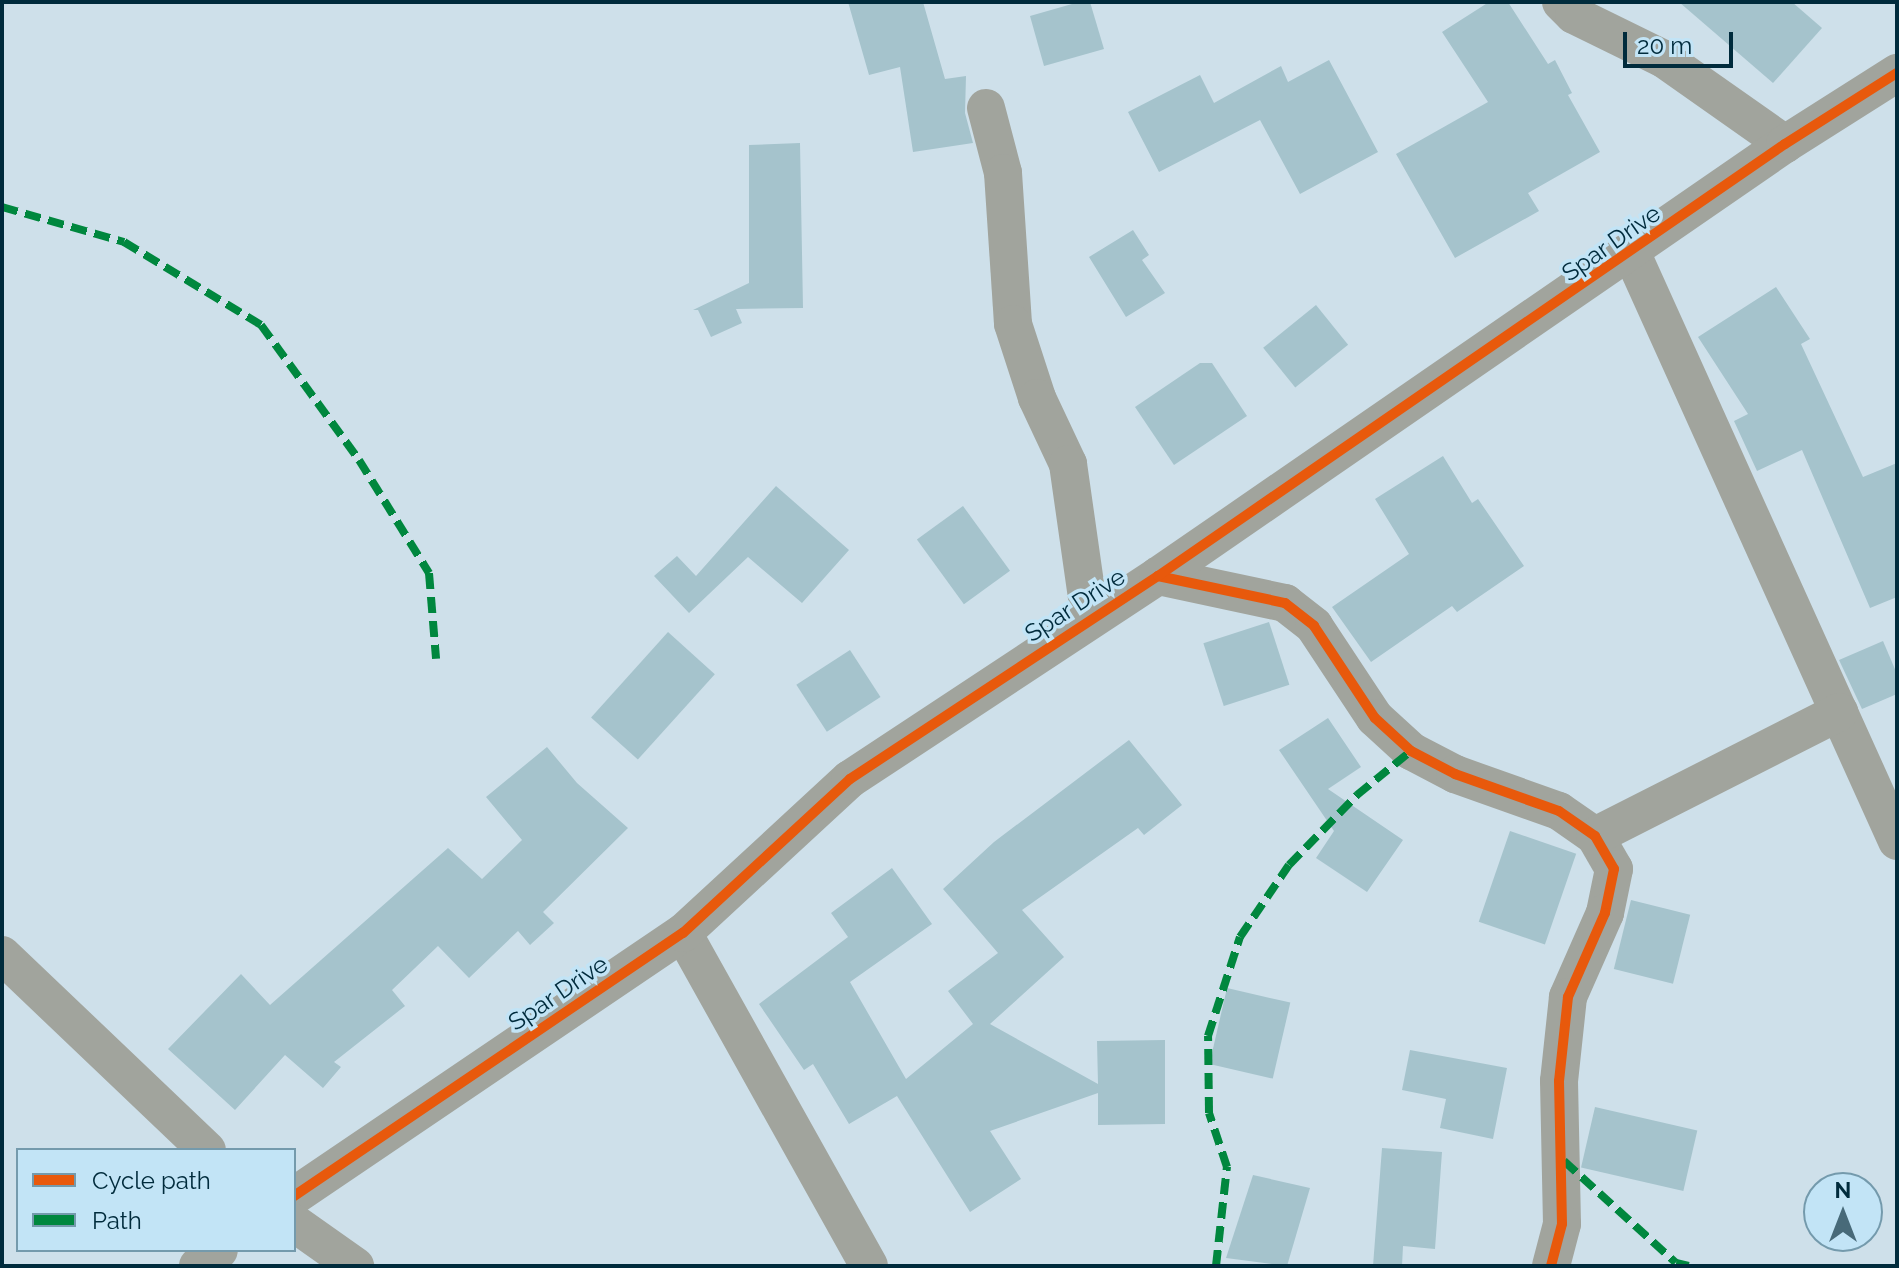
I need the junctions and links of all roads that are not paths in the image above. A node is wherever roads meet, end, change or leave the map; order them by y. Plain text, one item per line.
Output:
1 (1561, 2) edge
2 (1897, 73) edge
3 (986, 108) dead end
4 (1785, 144) junction
5 (1632, 254) junction
6 (1158, 576) junction
7 (1090, 618) junction
8 (1839, 712) junction
9 (1595, 836) junction
10 (1897, 841) edge
11 (683, 933) junction
12 (2, 955) edge
13 (205, 1148) edge
14 (296, 1195) edge
15 (296, 1224) edge
16 (216, 1252) edge
17 (198, 1266) edge
18 (355, 1266) edge
19 (869, 1266) edge
20 (1551, 1266) edge

1 - 4 street
2 - 4 street, Spar Drive
3 - 7 street
4 - 5 street, Spar Drive
5 - 6 street, Spar Drive
5 - 8 street
6 - 7 street, Spar Drive
6 - 9 street
7 - 11 street, Spar Drive
8 - 9 street
8 - 10 street
9 - 20 street
11 - 14 street, Spar Drive
11 - 19 street
12 - 13 street
15 - 18 street
16 - 17 street

